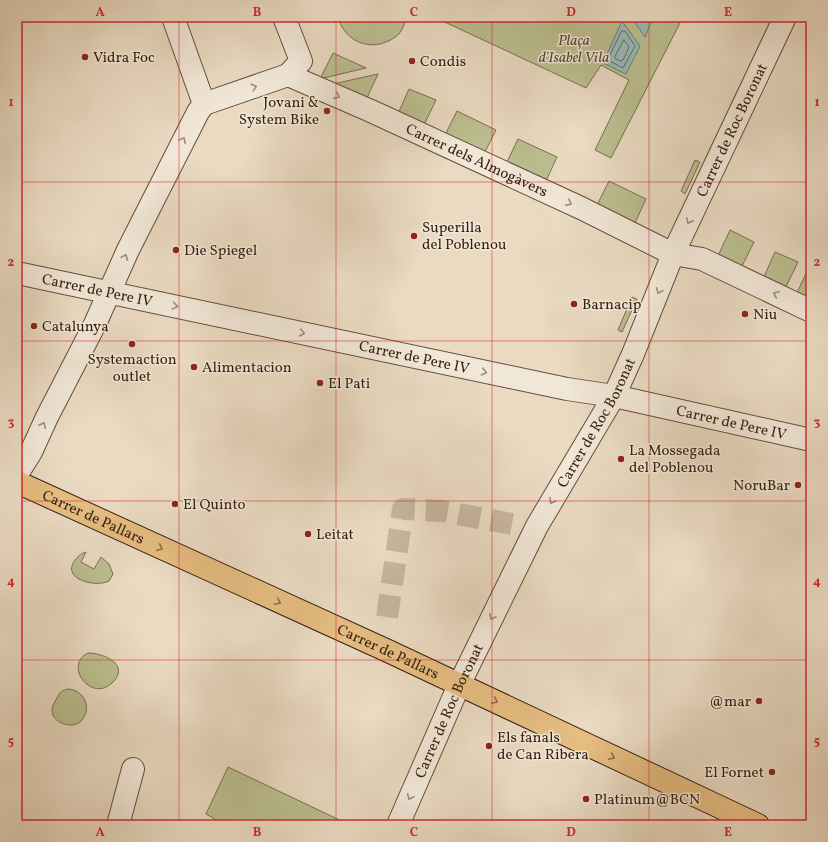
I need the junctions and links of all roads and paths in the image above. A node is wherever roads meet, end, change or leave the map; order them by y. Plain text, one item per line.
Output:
1 (173, 17) edge
2 (284, 17) edge
3 (786, 17) edge
4 (295, 78) junction
5 (204, 104) junction
6 (673, 254) junction
7 (17, 273) edge
8 (110, 292) junction
9 (811, 311) edge
10 (614, 396) junction
11 (811, 440) edge
12 (17, 474) edge
13 (17, 482) edge
14 (459, 685) junction
15 (133, 769) dead end
16 (118, 825) edge
17 (398, 825) edge
18 (758, 825) edge

1 - 5 street
2 - 4 street
3 -> 6 street, Carrer de Roc Boronat
5 -> 4 street
4 -> 6 street, Carrer dels Almogàvers
8 -> 5 street
9 -> 6 street
6 -> 10 street, Carrer de Roc Boronat
7 - 8 street, Carrer de Pere IV
8 -> 10 street, Carrer de Pere IV
12 -> 8 street
10 - 11 street, Carrer de Pere IV
10 -> 14 street, Carrer de Roc Boronat
13 -> 14 main road, Carrer de Pallars
14 -> 17 street, Carrer de Roc Boronat
14 -> 18 main road, Carrer de Pallars
15 - 16 street

